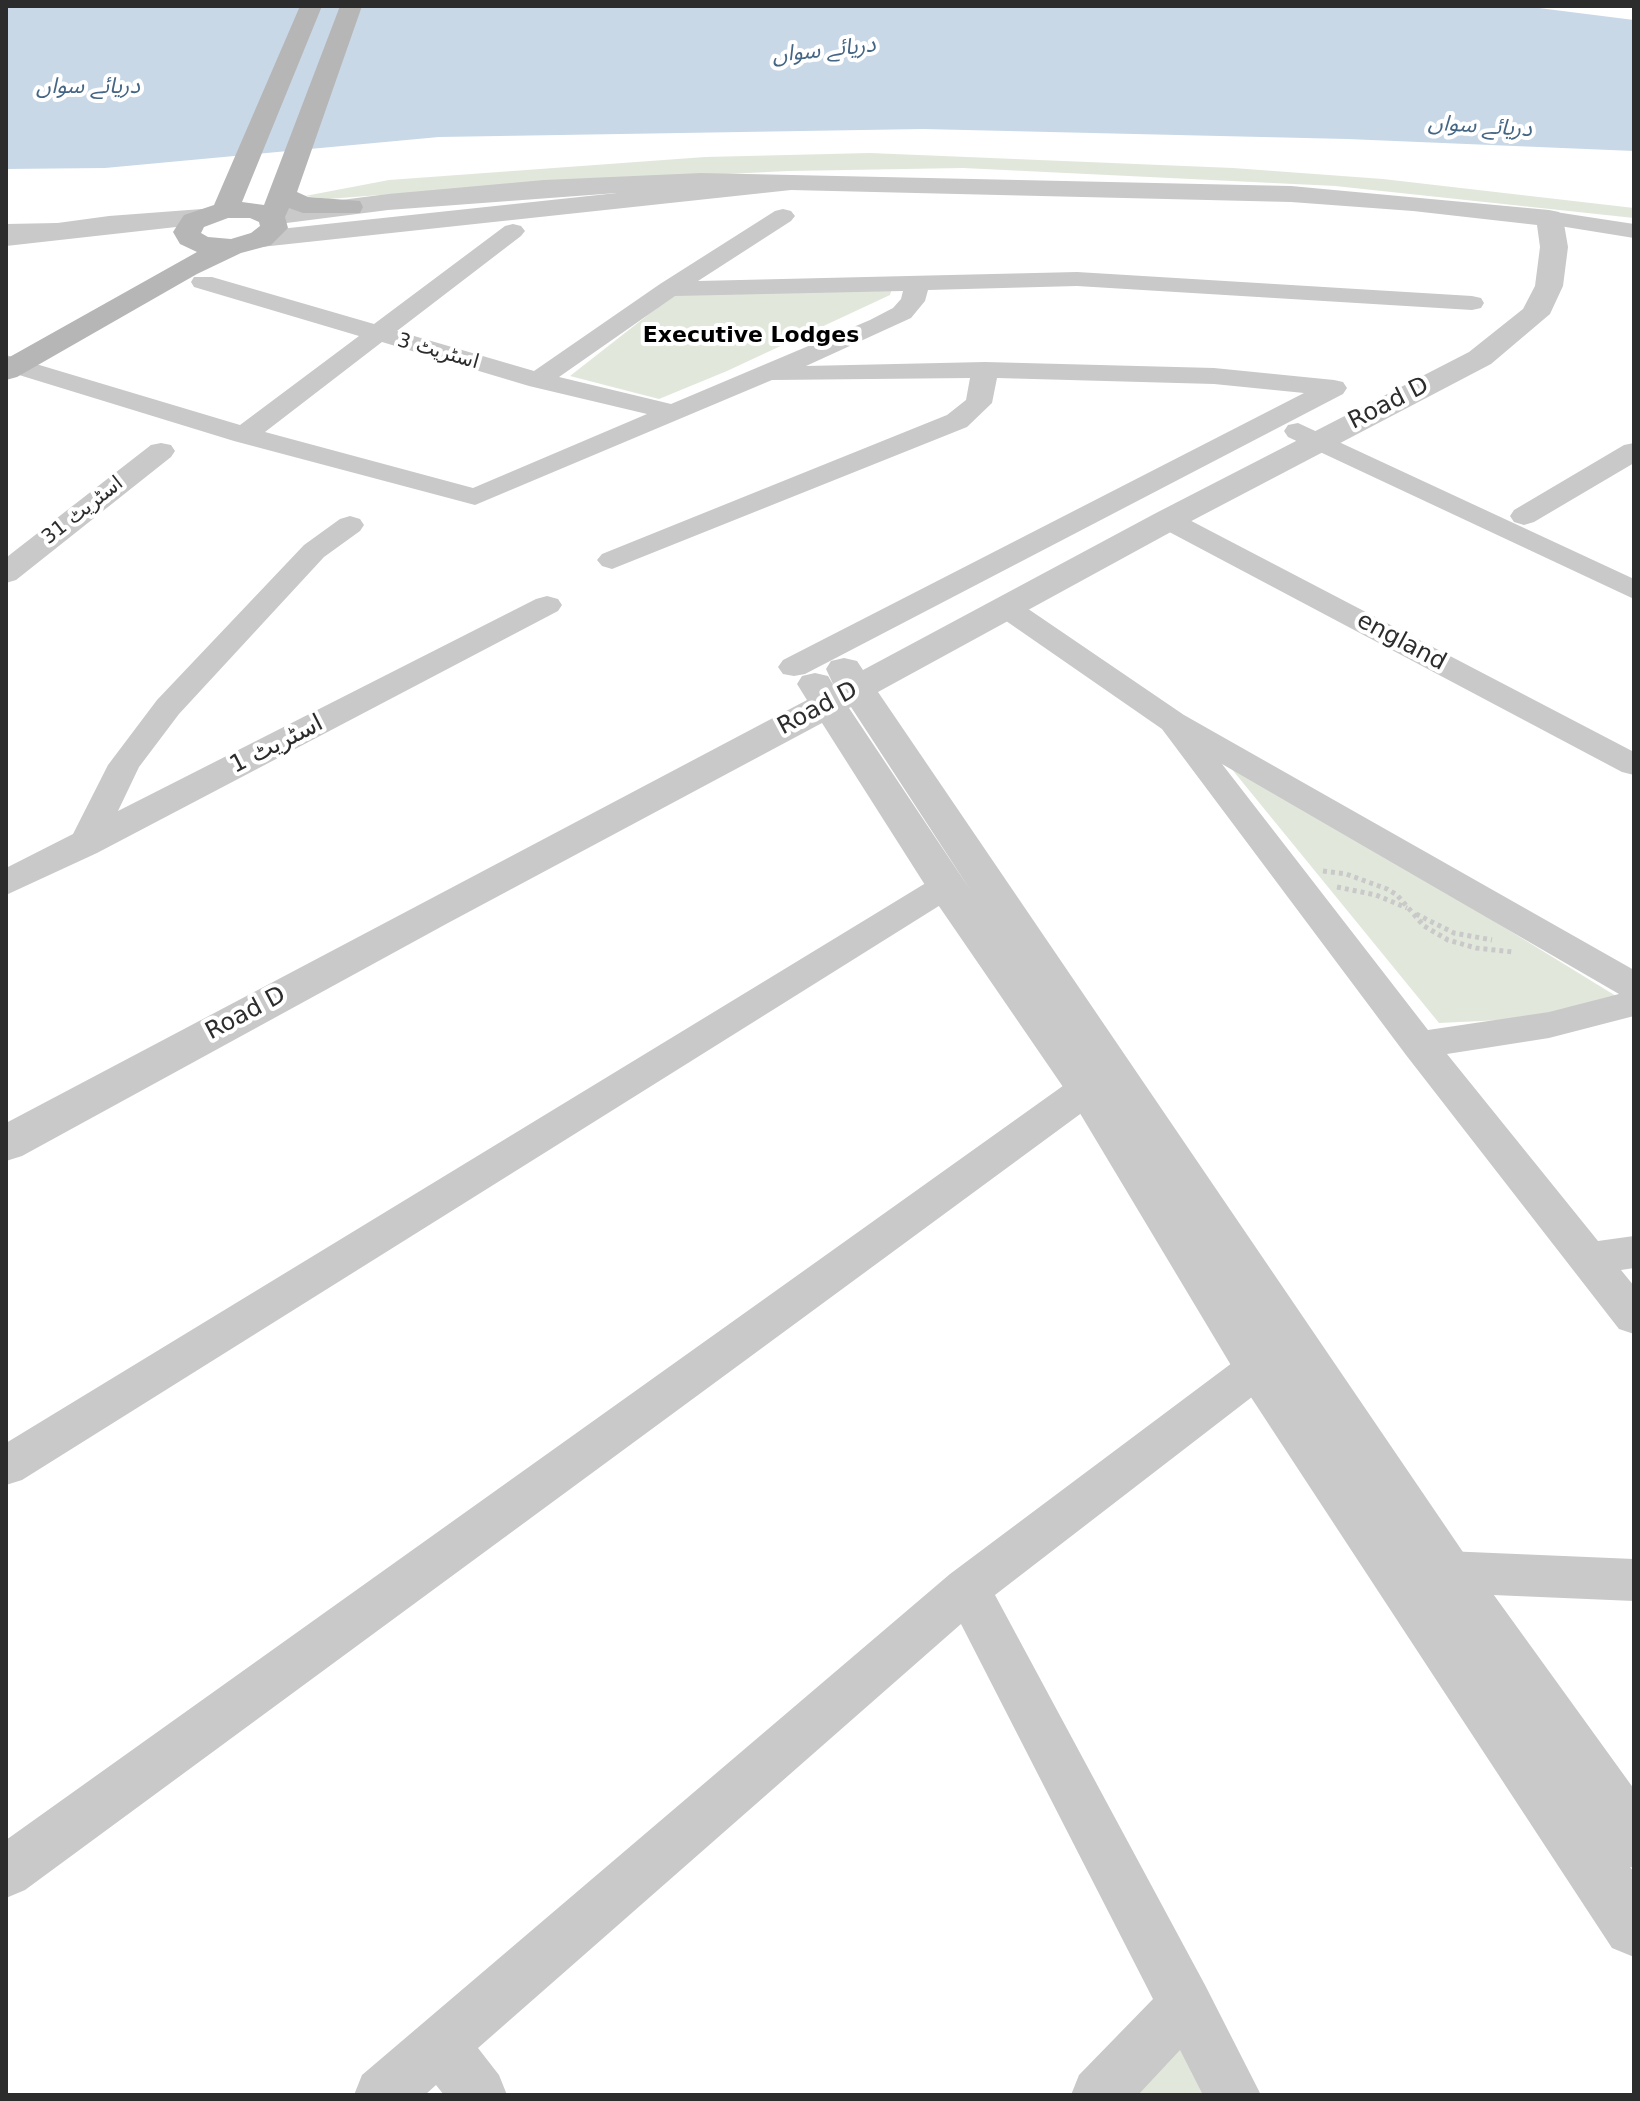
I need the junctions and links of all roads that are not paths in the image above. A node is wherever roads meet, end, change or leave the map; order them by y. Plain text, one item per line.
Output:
1 (311, 6) edge
2 (351, 6) edge
3 (791, 182) junction
4 (350, 207) joint
5 (275, 210) junction
6 (213, 213) junction
7 (783, 216) dead end
8 (1538, 217) junction
9 (6, 228) edge
10 (70, 229) junction
11 (513, 231) dead end
12 (1634, 231) edge
13 (6, 240) edge
14 (231, 247) junction
15 (918, 281) junction
16 (203, 282) dead end
17 (669, 289) junction
18 (1472, 303) dead end
19 (377, 334) junction
20 (13, 367) edge
21 (985, 370) junction
22 (757, 375) junction
23 (538, 380) junction
24 (675, 413) junction
25 (1317, 431) junction
26 (244, 435) junction
27 (161, 451) dead end
28 (1634, 451) edge
29 (1524, 516) junction
30 (1168, 520) junction
31 (350, 525) dead end
32 (612, 560) dead end
33 (1634, 568) edge
34 (6, 574) edge
35 (1634, 590) edge
36 (547, 605) dead end
37 (1007, 608) junction
38 (828, 682) junction
39 (1173, 722) junction
40 (1634, 765) edge
41 (85, 845) junction
42 (6, 883) edge
43 (946, 886) junction
44 (1634, 986) edge
45 (1634, 1003) edge
46 (1419, 1045) junction
47 (1088, 1088) junction
48 (6, 1114) edge
49 (6, 1144) edge
50 (1634, 1252) edge
51 (1588, 1259) junction
52 (1634, 1317) edge
53 (1259, 1367) junction
54 (6, 1466) edge
55 (1446, 1572) junction
56 (1634, 1580) edge
57 (967, 1589) junction
58 (1634, 1839) edge
59 (6, 1872) edge
60 (1634, 1926) edge
61 (1186, 2004) junction
62 (440, 2044) junction
63 (382, 2095) edge
64 (479, 2095) edge
65 (1099, 2095) edge
66 (1233, 2095) edge

1 - 6 main road
2 - 5 main road
3 - 4 street
3 - 5 street
3 - 8 street
4 - 5 main road
5 - 6 main road
5 - 14 main road
6 - 10 street
6 - 13 street
6 - 14 main road
6 - 20 main road
7 - 17 street
8 - 12 street
8 - 25 street, Road D
9 - 10 lane
10 - 13 street
11 - 19 street
14 - 20 main road
15 - 17 street
15 - 18 street
15 - 22 street
16 - 19 street, اسٹریٹ 3
17 - 23 street
19 - 23 street, اسٹریٹ 3
19 - 26 street
20 - 26 street
21 - 22 street
21 - 32 street
21 - 38 street
22 - 24 street
23 - 24 street, اسٹریٹ 3
24 - 26 street
25 - 29 street
25 - 30 street, Road D
25 - 35 street
25 - 38 street, Road D
27 - 34 street, اسٹریٹ 31
28 - 29 street
29 - 33 street
30 - 37 street, Road D
30 - 40 street, england
31 - 41 street
36 - 41 street, اسٹریٹ 1
37 - 38 street, Road D
37 - 39 street
38 - 43 street
38 - 48 street, Road D
38 - 49 street, Road D
38 - 55 street
39 - 44 street
39 - 46 street
41 - 42 street, اسٹریٹ 1
43 - 47 street
43 - 54 street
45 - 46 street
46 - 51 street
47 - 53 street
47 - 59 street
50 - 51 street
51 - 52 street
53 - 57 street
53 - 60 street
55 - 56 street
55 - 58 street
57 - 61 street
57 - 62 street
61 - 65 street
61 - 66 street
62 - 63 street
62 - 64 street

